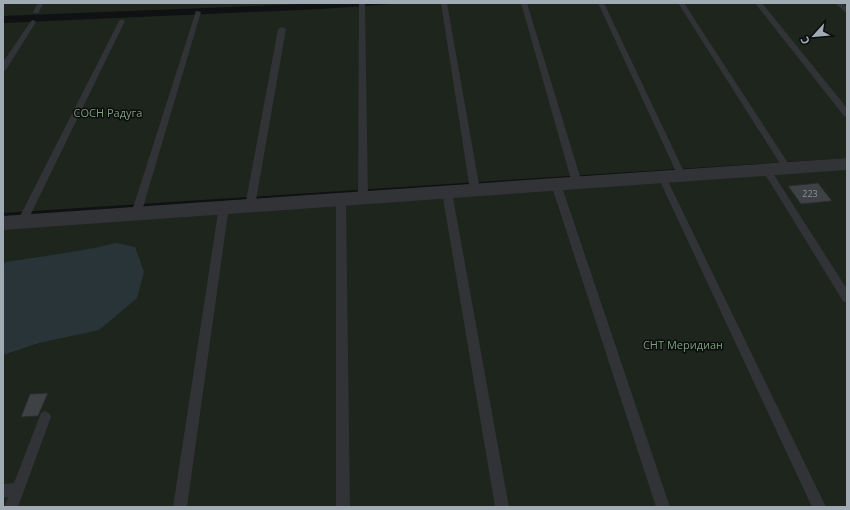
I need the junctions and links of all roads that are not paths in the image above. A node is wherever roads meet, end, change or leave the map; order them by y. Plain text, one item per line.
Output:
1 (41, 3) edge
2 (362, 3) edge
3 (444, 3) edge
4 (524, 3) edge
5 (601, 3) edge
6 (681, 3) edge
7 (758, 3) edge
8 (838, 3) edge
9 (36, 12) dead end
10 (198, 12) dead end
11 (847, 12) edge
12 (122, 21) dead end
13 (33, 22) dead end
14 (282, 29) dead end
15 (3, 68) edge
16 (847, 114) edge
17 (847, 164) edge
18 (787, 168) junction
19 (766, 170) junction
20 (682, 176) junction
21 (662, 177) junction
22 (577, 183) junction
23 (556, 184) junction
24 (475, 190) junction
25 (447, 192) junction
26 (363, 198) junction
27 (341, 199) junction
28 (224, 206) junction
29 (250, 206) junction
30 (136, 214) junction
31 (22, 222) junction
32 (3, 223) edge
33 (847, 298) edge
34 (44, 417) dead end
35 (17, 489) junction
36 (3, 491) edge
37 (11, 507) edge
38 (180, 507) edge
39 (343, 507) edge
40 (502, 507) edge
41 (663, 507) edge
42 (819, 507) edge

1 - 9 lane
2 - 26 lane
3 - 24 lane
4 - 22 lane
5 - 20 lane
6 - 18 lane
7 - 16 lane
8 - 11 lane
10 - 30 lane
12 - 31 lane
13 - 15 lane
14 - 29 lane
17 - 18 street
18 - 19 street
19 - 20 street
19 - 33 lane
20 - 21 street
21 - 22 street
21 - 42 lane
22 - 23 street
23 - 24 street
23 - 41 lane
24 - 25 street
25 - 26 street
25 - 40 lane
26 - 27 street
27 - 29 street
27 - 39 lane
28 - 29 street
28 - 30 street
28 - 38 lane
30 - 31 street
31 - 32 street
34 - 35 lane
35 - 36 lane
35 - 37 lane

